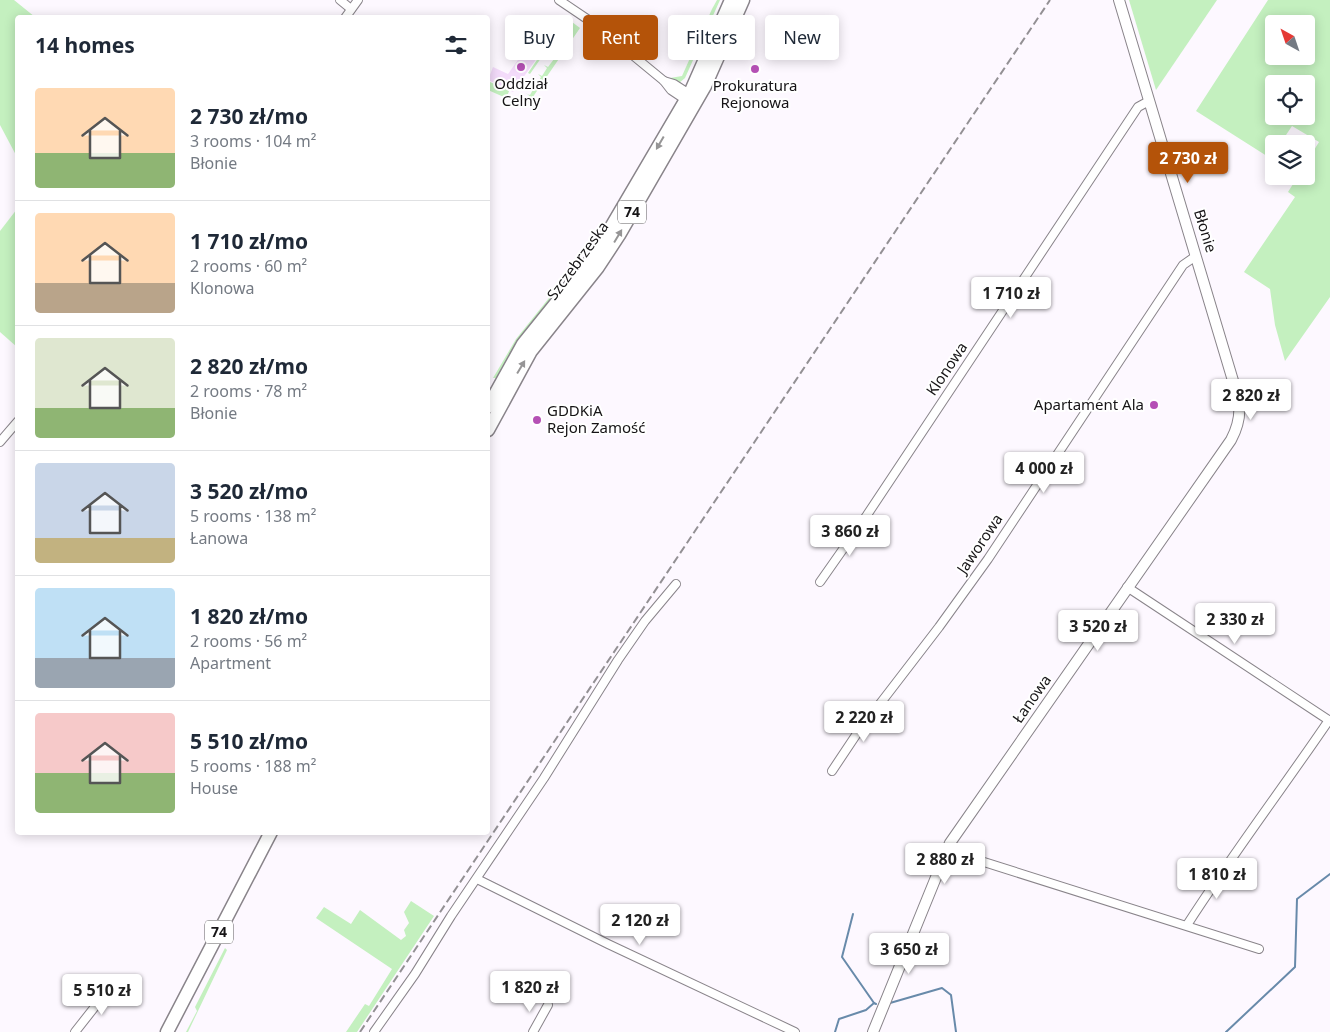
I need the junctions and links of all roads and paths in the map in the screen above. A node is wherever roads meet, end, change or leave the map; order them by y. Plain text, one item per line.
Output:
1 (340, 0) edge
2 (358, 0) edge
3 (559, 0) edge
4 (731, 0) edge
5 (742, 0) edge
6 (1119, 0) edge
7 (351, 9) junction
8 (347, 15) edge
9 (690, 99) junction
10 (1149, 101) junction
11 (1196, 256) junction
12 (490, 403) edge
13 (15, 424) edge
14 (490, 426) edge
15 (0, 442) edge
16 (1229, 442) joint
17 (820, 582) dead end
18 (676, 584) dead end
19 (1127, 588) junction
20 (1330, 721) edge
21 (832, 771) dead end
22 (269, 835) edge
23 (946, 850) junction
24 (477, 879) junction
25 (1187, 925) junction
26 (1259, 949) dead end
27 (112, 985) dead end
28 (548, 1005) dead end
29 (75, 1032) edge
30 (167, 1032) edge
31 (374, 1032) edge
32 (533, 1032) edge
33 (795, 1032) edge
34 (873, 1032) edge

1 - 7 street
2 - 7 street
3 - 9 street
4 - 9 main road, Szczebrzeska / 74
5 - 9 main road, Szczebrzeska / 74
6 - 10 street, Błonie
7 - 8 street
9 -> 12 main road, Szczebrzeska / 74
14 -> 9 main road, Szczebrzeska / 74
10 - 11 street, Błonie
10 - 17 street, Klonowa
11 - 16 street, Błonie
11 - 21 street, Jaworowa
13 - 15 street
16 - 19 street, Łanowa
18 - 24 street
19 - 20 street
19 - 23 street, Łanowa
20 - 25 street
22 - 30 main road, 74
23 - 25 street
23 - 34 street, Łanowa
24 - 31 street
24 - 33 street
25 - 26 street
27 - 29 street
28 - 32 street

